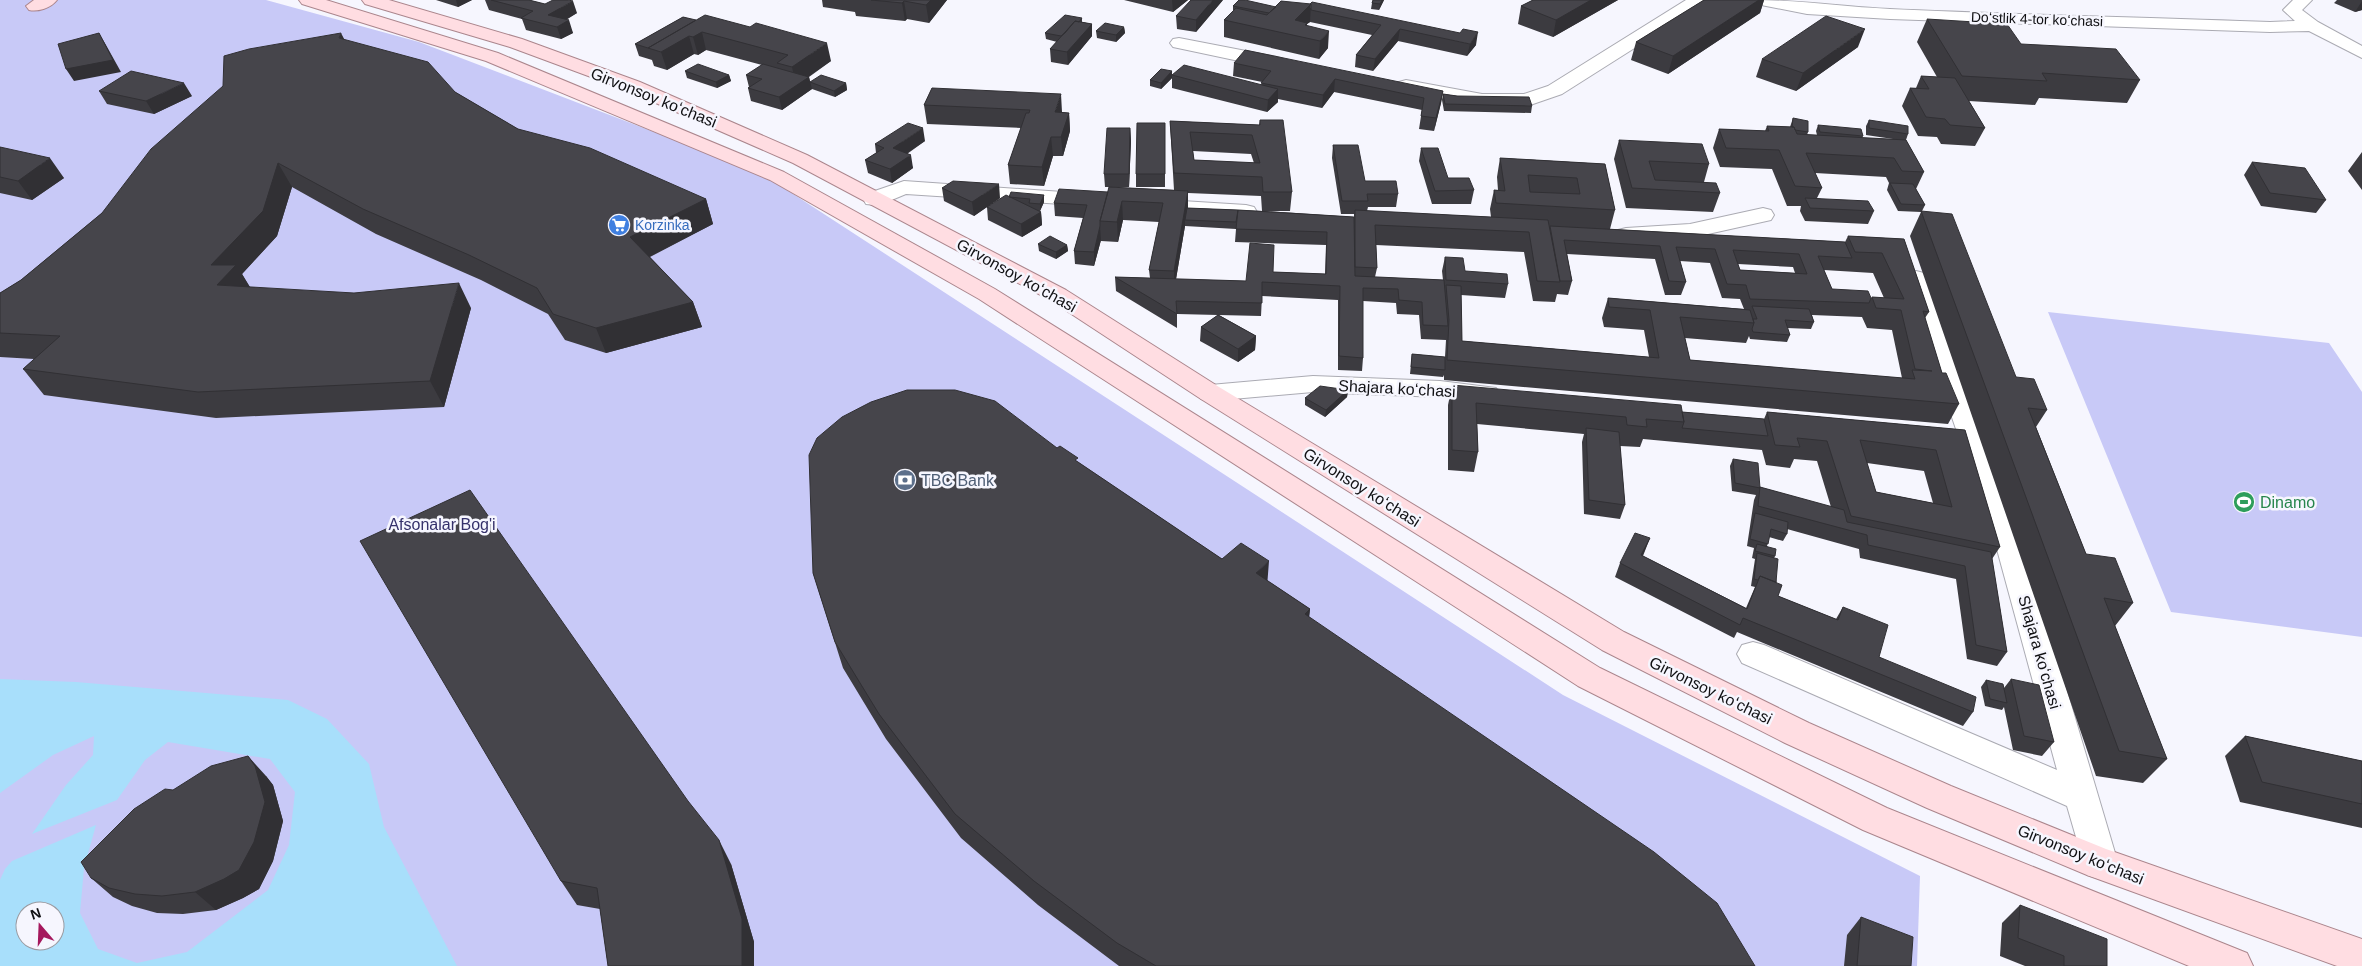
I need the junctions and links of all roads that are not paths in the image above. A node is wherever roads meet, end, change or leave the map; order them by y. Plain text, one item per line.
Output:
1 (308, 0) edge
2 (1698, 0) edge
3 (1762, 0) edge
4 (2303, 0) edge
5 (362, 4) edge
6 (416, 22) junction
7 (2312, 26) junction
8 (1179, 43) dead end
9 (2362, 53) edge
10 (1292, 66) edge
11 (1387, 83) edge
12 (874, 199) junction
13 (1263, 213) edge
14 (1763, 215) dead end
15 (1602, 236) edge
16 (1910, 259) edge
17 (1210, 393) junction
18 (1509, 396) edge
19 (1904, 436) edge
20 (1973, 443) junction
21 (1613, 641) junction
22 (1753, 654) dead end
23 (1665, 668) junction
24 (1589, 677) junction
25 (1642, 704) junction
26 (2081, 796) junction
27 (2100, 863) junction
28 (2362, 957) edge
29 (2234, 966) edge

1 - 5 main road, Girvonsoy koʻchasi
2 - 11 street
3 - 7 street, Doʻstlik 4-tor koʻchasi
4 - 7 street
5 - 6 main road, Girvonsoy koʻchasi
6 - 12 main road, Girvonsoy koʻchasi
6 - 24 main road, Girvonsoy koʻchasi
7 - 9 street
8 - 10 street
12 - 13 street
12 - 17 main road, Girvonsoy koʻchasi
14 - 15 street
16 - 20 street, Shajara koʻchasi
17 - 18 street, Shajara koʻchasi
17 - 21 main road, Girvonsoy koʻchasi
19 - 20 street
20 - 26 street, Shajara koʻchasi
21 - 23 main road, Girvonsoy koʻchasi
21 - 24 main road
22 - 26 street
23 - 25 main road
23 - 27 main road, Girvonsoy koʻchasi
24 - 25 main road, Girvonsoy koʻchasi
25 - 29 main road, Girvonsoy koʻchasi
26 - 27 street, Shajara koʻchasi
27 - 28 main road, Girvonsoy koʻchasi

